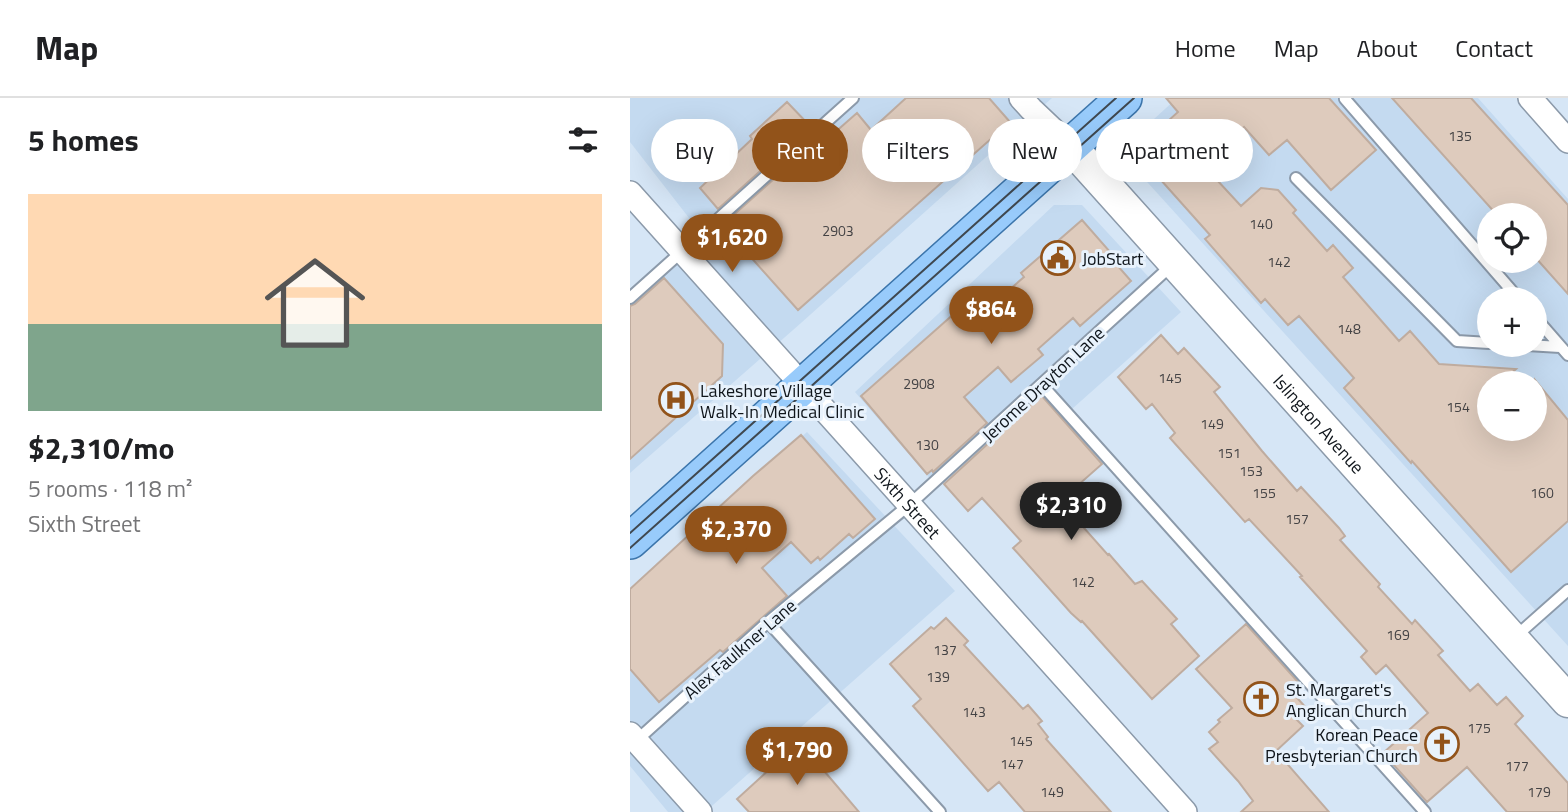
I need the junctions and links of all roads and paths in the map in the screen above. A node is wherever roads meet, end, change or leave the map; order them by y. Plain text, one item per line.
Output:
1 (853, 98) edge
2 (1021, 98) edge
3 (1124, 98) edge
4 (1346, 98) edge
5 (1530, 98) edge
6 (1042, 119) edge
7 (1082, 135) edge
8 (1568, 141) edge
9 (1082, 159) edge
10 (1296, 178) dead end
11 (1030, 182) edge
12 (630, 193) edge
13 (681, 251) junction
14 (1175, 262) junction
15 (1509, 287) edge
16 (630, 298) edge
17 (1547, 331) edge
18 (1477, 342) edge
19 (1564, 351) edge
20 (803, 386) junction
21 (1042, 386) junction
22 (909, 505) junction
23 (630, 541) edge
24 (1568, 590) edge
25 (768, 622) junction
26 (1513, 639) junction
27 (1568, 701) edge
28 (632, 740) edge
29 (700, 812) edge
30 (940, 812) edge
31 (1185, 812) edge
32 (1425, 812) edge

1 - 13 lane
2 - 6 street
3 - 7 main road
4 - 15 lane
5 - 8 street
9 - 14 main road, Islington Avenue
10 - 18 lane
11 - 20 main road
12 - 13 street, Sixth Street
13 - 16 lane
13 - 20 street, Sixth Street
14 - 21 lane, Jerome Drayton Lane
14 - 26 main road, Islington Avenue
17 - 19 lane
20 - 22 street, Sixth Street
20 - 23 main road
21 - 22 lane, Jerome Drayton Lane
21 - 32 lane
22 - 25 lane, Alex Faulkner Lane
22 - 31 street, Sixth Street
24 - 26 lane
25 - 28 lane, Alex Faulkner Lane
25 - 30 lane
26 - 27 main road, Islington Avenue
28 - 29 street

